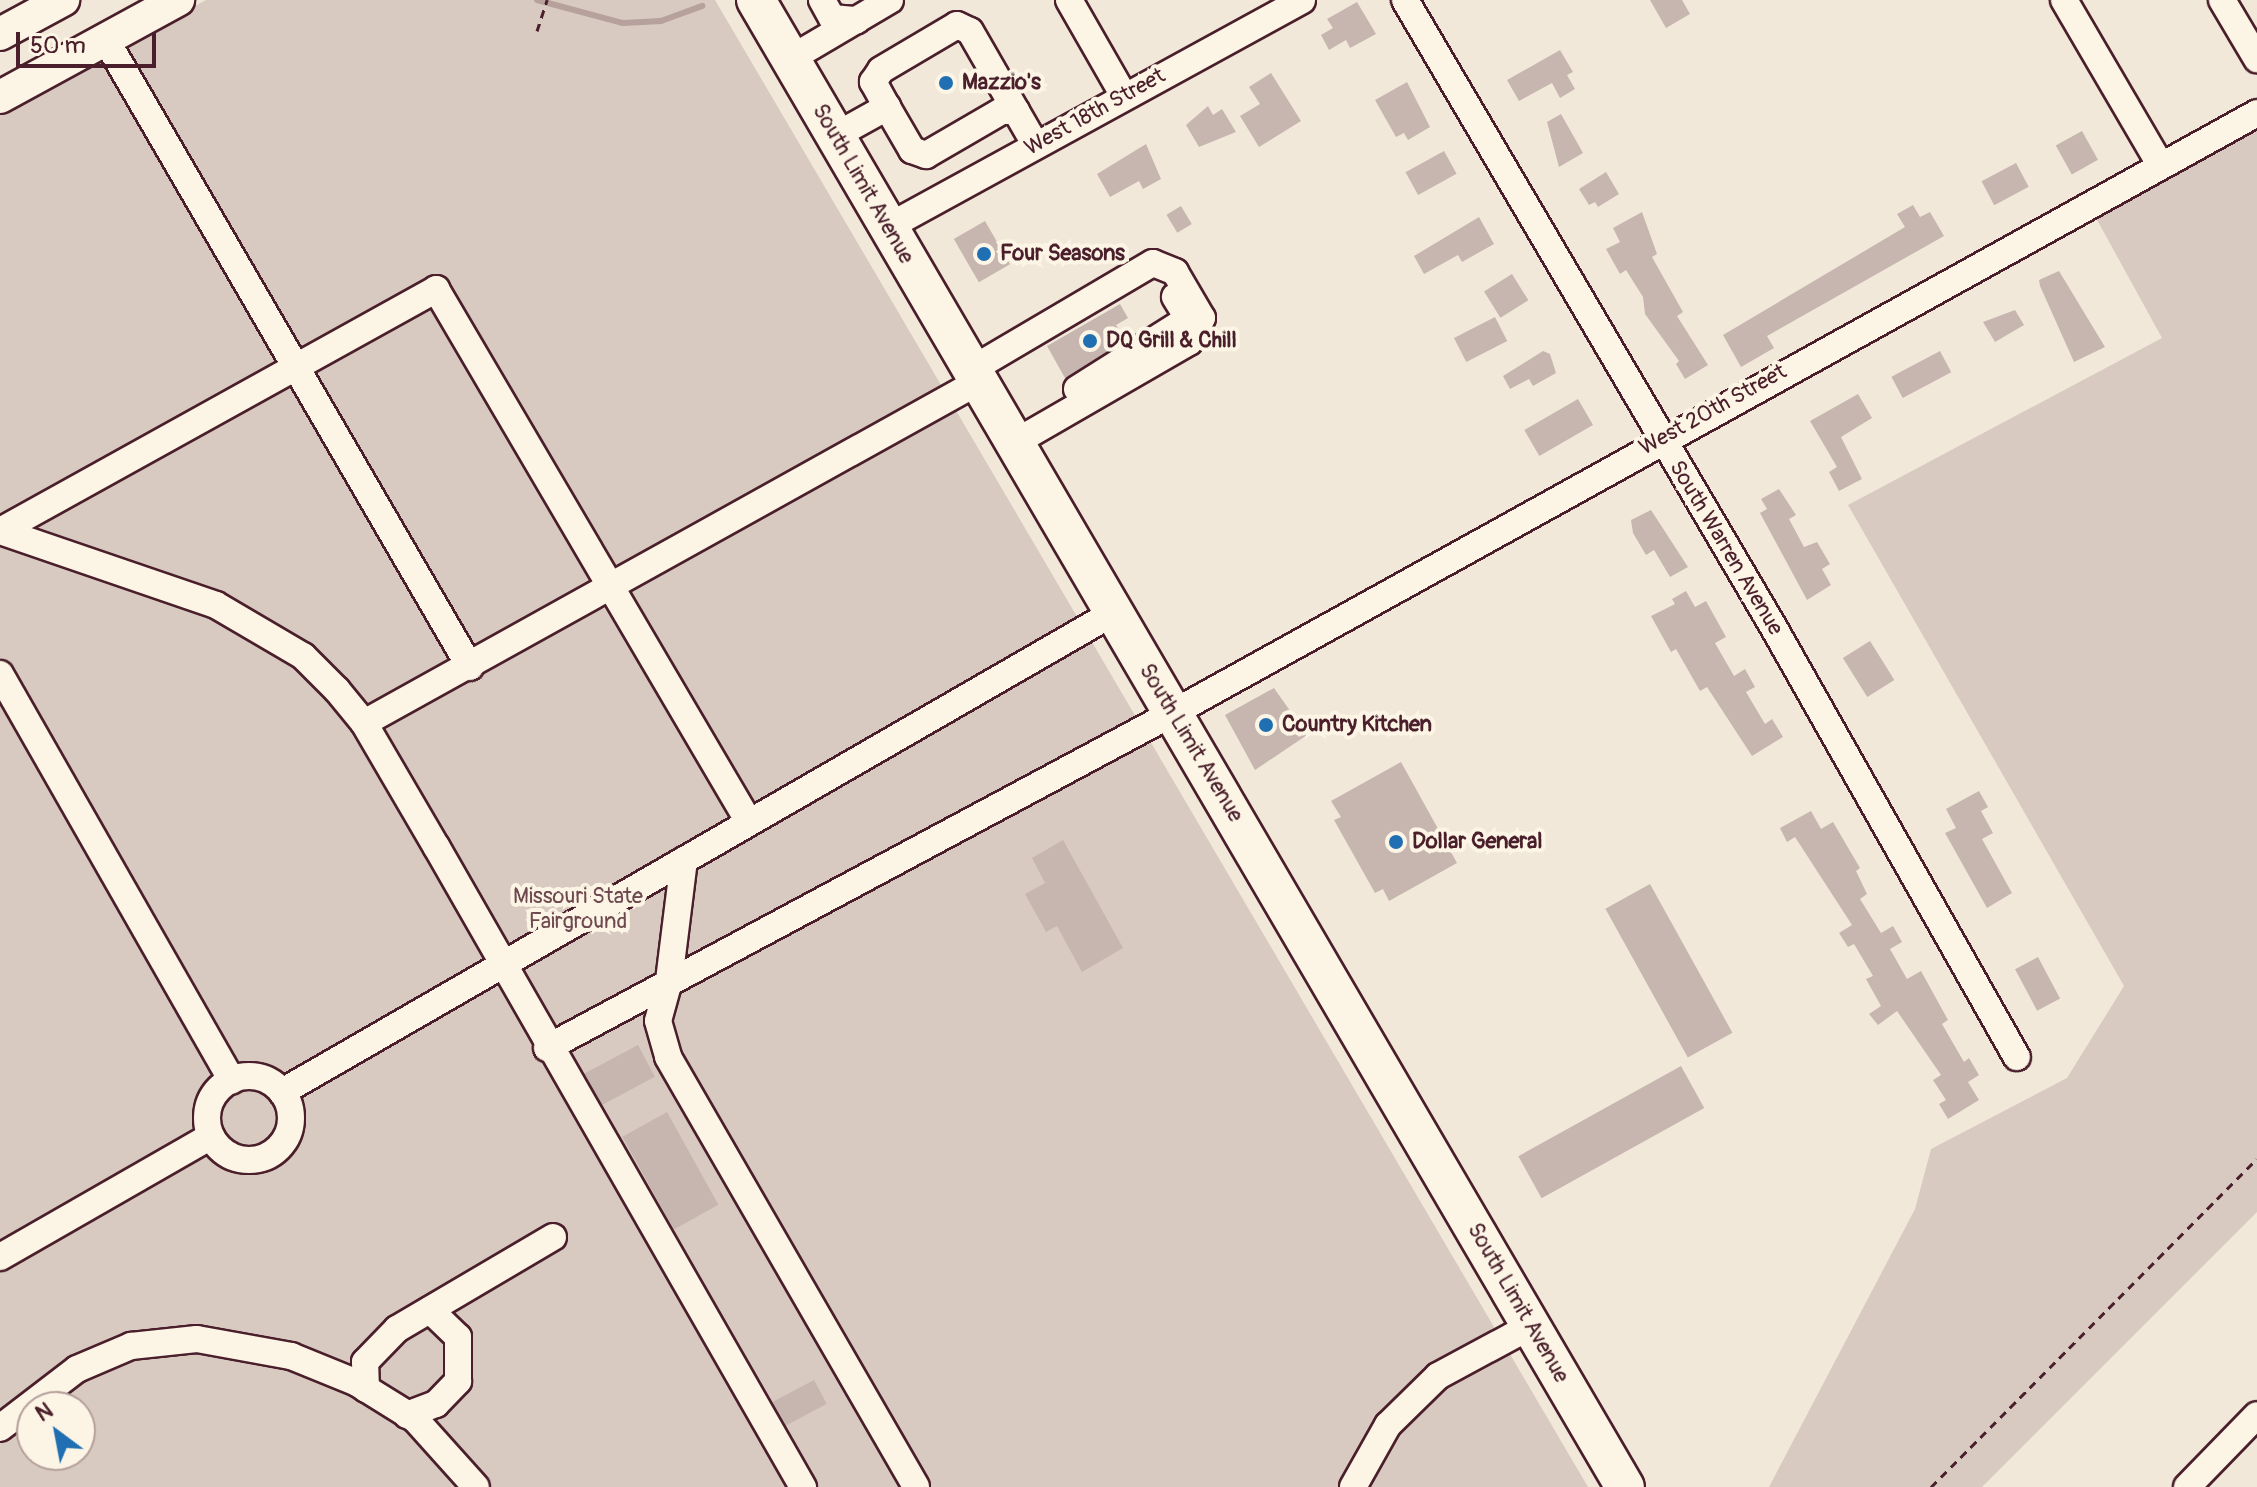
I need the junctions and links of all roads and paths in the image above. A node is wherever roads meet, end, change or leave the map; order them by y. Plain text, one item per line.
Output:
1 (63, 0) edge
2 (178, 0) edge
3 (547, 0) edge
4 (822, 0) edge
5 (890, 0) edge
6 (1069, 0) edge
7 (1302, 0) edge
8 (1405, 0) edge
9 (2064, 0) edge
10 (2222, 0) edge
11 (765, 3) edge
12 (857, 20) junction
13 (537, 31) dead end
14 (0, 34) edge
15 (106, 40) junction
16 (790, 59) junction
17 (2257, 59) edge
18 (1124, 96) junction
19 (0, 97) edge
20 (887, 107) junction
21 (1016, 111) junction
22 (2257, 113) edge
23 (835, 136) junction
24 (1036, 145) junction
25 (2160, 164) junction
26 (888, 227) junction
27 (295, 366) junction
28 (975, 377) junction
29 (1660, 439) junction
30 (1014, 443) junction
31 (0, 531) edge
32 (611, 589) junction
33 (1113, 613) junction
34 (470, 667) junction
35 (0, 674) edge
36 (1173, 713) junction
37 (364, 723) junction
38 (749, 822) junction
39 (684, 860) junction
40 (501, 964) junction
41 (669, 981) junction
42 (547, 1048) junction
43 (2017, 1057) dead end
44 (232, 1080) junction
45 (282, 1092) junction
46 (211, 1136) junction
47 (2257, 1159) edge
48 (553, 1237) dead end
49 (0, 1257) edge
50 (430, 1310) junction
51 (1531, 1326) junction
52 (366, 1389) junction
53 (407, 1415) junction
54 (2257, 1415) edge
55 (0, 1428) edge
56 (476, 1487) edge
57 (803, 1487) edge
58 (916, 1487) edge
59 (1353, 1487) edge
60 (1625, 1487) edge
61 (1931, 1487) edge
62 (2187, 1487) edge

1 - 14 main road
2 - 15 main road
3 - 13 path
4 - 12 street
5 - 12 street
6 - 18 street
7 - 18 street, West 18th Street
8 - 29 street, South Warren Avenue
9 - 25 street
10 - 17 street
11 - 16 highway, South Limit Avenue
12 - 16 street
15 - 19 main road
15 - 27 street
16 - 23 highway, South Limit Avenue
18 - 24 street, West 18th Street
20 - 21 street
20 - 21 street
20 - 23 street
21 - 24 street
22 - 25 street, West 20th Street
23 - 26 highway, South Limit Avenue
24 - 26 street, West 18th Street
25 - 29 street, West 20th Street
26 - 28 highway, South Limit Avenue
27 - 31 street
27 - 32 street
27 - 34 street
28 - 30 highway, South Limit Avenue
28 - 30 street
28 - 32 street
29 - 36 street, West 20th Street
29 - 43 street, South Warren Avenue
30 - 33 highway, South Limit Avenue
31 - 37 street
32 - 34 street
32 - 38 street
33 - 36 highway, South Limit Avenue
33 - 38 street
34 - 37 street
35 - 44 street
36 - 41 street, West 20th Street
36 - 51 highway, South Limit Avenue
37 - 40 street
38 - 39 street
39 - 40 street
39 - 41 street
40 - 42 street
40 - 45 street
41 - 42 street, West 20th Street
41 - 58 street
42 - 57 street
44 - 45 street
44 - 46 street
45 - 46 street
46 - 49 street
47 - 61 path
48 - 50 street
50 - 52 street
50 - 53 street
51 - 59 street
51 - 60 highway, South Limit Avenue
52 - 53 street
52 - 55 street
53 - 56 street
54 - 62 street

